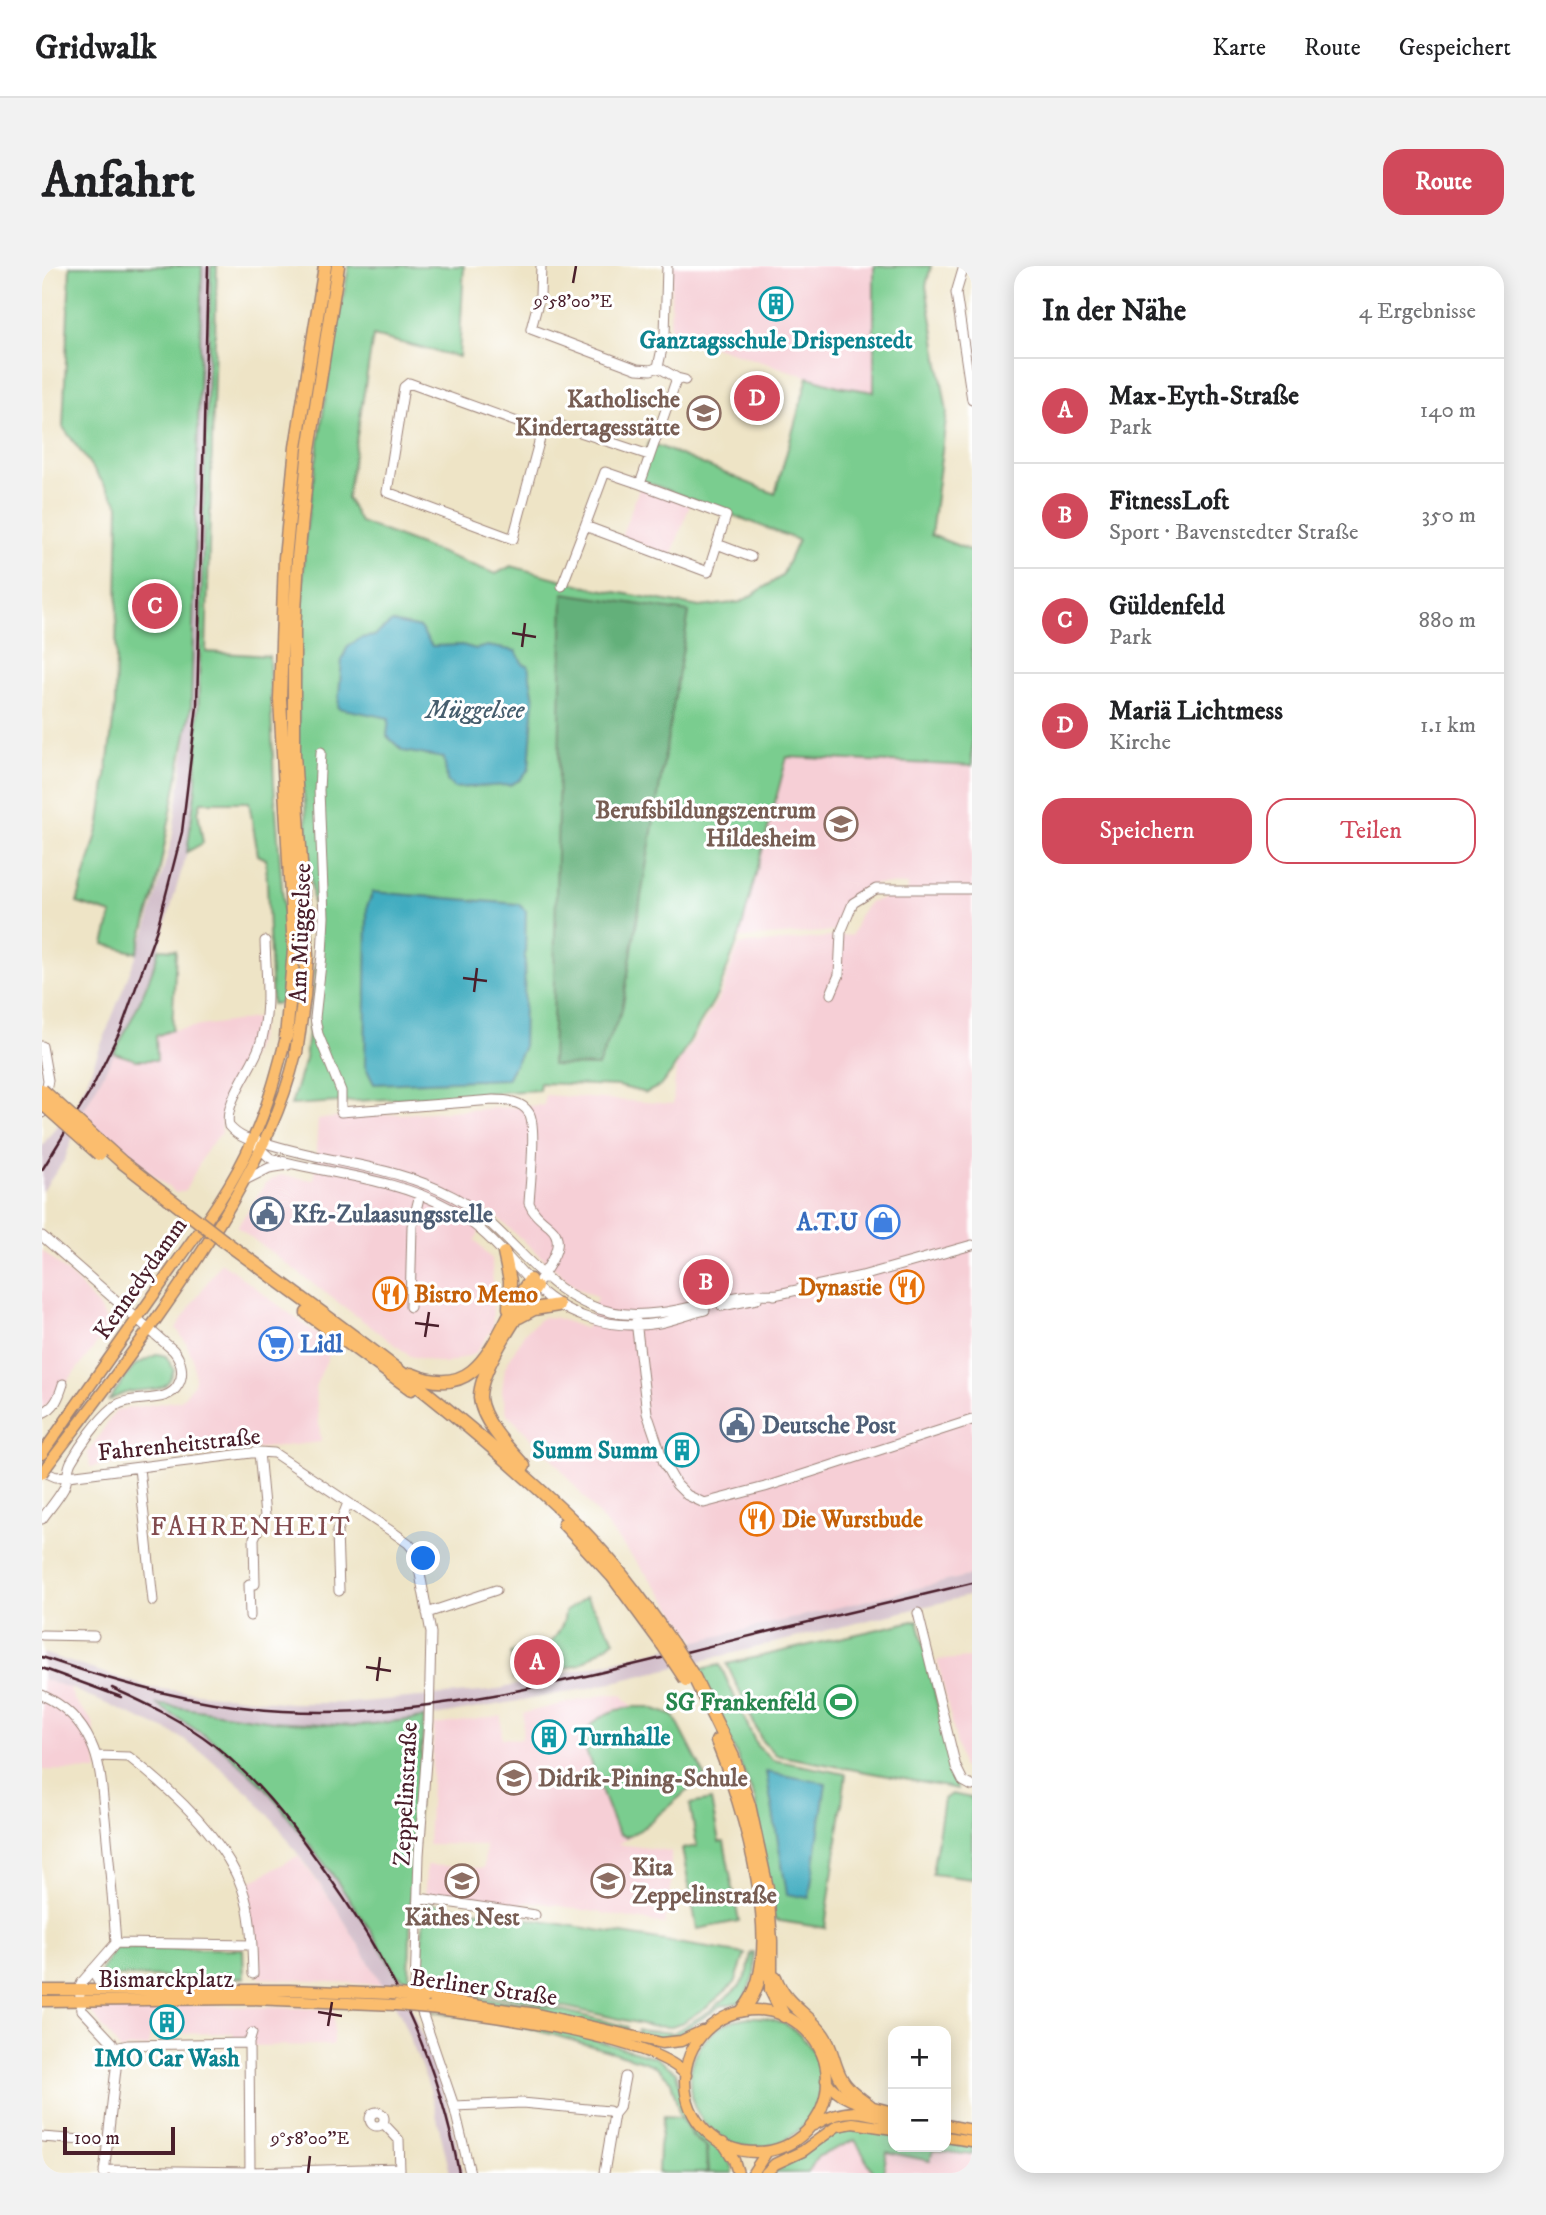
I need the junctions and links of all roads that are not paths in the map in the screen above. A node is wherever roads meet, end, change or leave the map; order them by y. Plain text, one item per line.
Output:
1 (325, 266) edge
2 (340, 266) edge
3 (541, 266) edge
4 (667, 266) edge
5 (964, 266) edge
6 (658, 367) junction
7 (972, 400) edge
8 (542, 431) junction
9 (649, 455) junction
10 (640, 484) junction
11 (585, 526) junction
12 (717, 544) junction
13 (751, 556) dead end
14 (562, 586) dead end
15 (321, 752) dead end
16 (972, 889) edge
17 (265, 942) dead end
18 (831, 994) dead end
19 (286, 1038) joint
20 (42, 1046) edge
21 (296, 1053) joint
22 (42, 1090) edge
23 (42, 1102) edge
24 (42, 1113) edge
25 (253, 1142) junction
26 (263, 1147) junction
27 (293, 1164) junction
28 (244, 1181) junction
29 (420, 1194) junction
30 (42, 1236) edge
31 (222, 1245) junction
32 (972, 1245) edge
33 (504, 1253) junction
34 (536, 1280) junction
35 (779, 1294) junction
36 (558, 1306) junction
37 (410, 1307) dead end
38 (635, 1314) junction
39 (512, 1317) junction
40 (137, 1320) junction
41 (637, 1325) junction
42 (149, 1329) junction
43 (395, 1366) junction
44 (63, 1384) dead end
45 (42, 1413) edge
46 (972, 1420) edge
47 (259, 1452) junction
48 (42, 1454) edge
49 (139, 1468) junction
50 (44, 1470) edge
51 (68, 1476) junction
52 (348, 1503) junction
53 (566, 1514) junction
54 (42, 1519) edge
55 (582, 1536) junction
56 (496, 1590) dead end
57 (339, 1591) dead end
58 (153, 1601) dead end
59 (427, 1613) junction
60 (918, 1614) dead end
61 (250, 1616) dead end
62 (42, 1635) edge
63 (94, 1636) dead end
64 (690, 1679) junction
65 (429, 1692) joint
66 (42, 1695) edge
67 (97, 1756) junction
68 (972, 1786) edge
69 (419, 1898) junction
70 (535, 1915) dead end
71 (116, 1943) junction
72 (252, 1945) junction
73 (772, 1955) junction
74 (93, 1969) junction
75 (253, 1974) dead end
76 (107, 1989) junction
77 (42, 1990) edge
78 (253, 1994) junction
79 (79, 1995) junction
80 (42, 2001) edge
81 (427, 2003) junction
82 (743, 2010) junction
83 (784, 2016) junction
84 (703, 2031) junction
85 (641, 2044) junction
86 (115, 2048) junction
87 (686, 2075) junction
88 (625, 2077) dead end
89 (826, 2080) junction
90 (454, 2106) junction
91 (870, 2106) junction
92 (888, 2111) edge
93 (614, 2114) junction
94 (888, 2120) edge
95 (383, 2123) dead end
96 (814, 2124) junction
97 (951, 2125) edge
98 (888, 2128) edge
99 (972, 2130) edge
100 (42, 2137) edge
101 (951, 2138) edge
102 (972, 2141) edge
103 (108, 2142) junction
104 (723, 2143) junction
105 (766, 2152) junction
106 (400, 2171) edge
107 (104, 2172) edge
108 (250, 2173) edge
109 (470, 2173) edge
110 (604, 2173) edge
111 (738, 2173) edge
112 (753, 2173) edge
113 (766, 2173) edge

1 - 19 highway
2 - 21 highway
3 - 6 street
4 - 6 street
5 - 7 street
6 - 9 street
8 - 8 street
8 - 9 street
9 - 10 street
10 - 11 street
10 - 12 street
11 - 12 street
11 - 14 street
12 - 13 street
15 - 34 street, Am Müggelsee
16 - 18 street
17 - 25 street
19 - 25 main road, Kennedydamm
20 - 24 street
21 - 26 main road, Kennedydamm
22 - 31 highway, bridge
23 - 31 highway, bridge
25 - 26 street
25 - 40 main road, Kennedydamm
26 - 27 street
26 - 28 main road, Kennedydamm
26 - 34 street
27 - 28 street
27 - 29 street
28 - 42 main road, Kennedydamm
29 - 33 street
29 - 37 street
30 - 40 street
31 - 43 highway
31 - 55 highway
32 - 35 street
33 - 34 street
33 - 39 highway
34 - 36 street
34 - 38 street
34 - 39 highway
35 - 38 street
35 - 41 street
36 - 39 highway
36 - 41 street
38 - 41 street
39 - 43 highway
39 - 53 highway
40 - 42 street
40 - 48 main road, Kennedydamm
41 - 46 street
42 - 50 main road, Kennedydamm
42 - 51 street
43 - 53 highway
44 - 45 street
47 - 49 street, Fahrenheitstraße
47 - 52 street, Fahrenheitstraße
47 - 61 street
49 - 51 street, Fahrenheitstraße
49 - 58 street
50 - 51 street, Fahrenheitstraße
51 - 54 street
52 - 57 street
52 - 59 street, Fahrenheitstraße
53 - 55 highway
55 - 64 highway, bridge
56 - 59 street
59 - 65 street, Fahrenheitstraße
60 - 68 street
62 - 63 street
64 - 73 highway
64 - 82 highway
65 - 69 street, Zeppelinstraße
66 - 67 street
67 - 71 street
67 - 72 street
69 - 70 street, Zeppelinstraße
69 - 90 street, Zeppelinstraße
71 - 72 street, Bismarckplatz
71 - 74 street, Bismarckplatz
72 - 75 street, Bismarckplatz
73 - 83 highway
73 - 91 highway
74 - 76 street, Bismarckplatz
74 - 79 street, Bismarckplatz
76 - 78 main road, Bismarckplatz
76 - 79 main road, Bismarckplatz
77 - 79 main road
78 - 79 main road, Bismarckplatz
78 - 81 main road, Berliner Straße, bridge
78 - 81 main road, Berliner Straße, bridge
79 - 80 main road
79 - 86 street, Bismarckplatz
81 - 85 main road, Berliner Straße
82 - 83 main road
82 - 84 main road
83 - 89 main road
84 - 85 main road, Berliner Straße
84 - 87 main road
85 - 87 main road, Berliner Straße
86 - 103 street
86 - 108 street
87 - 104 main road
88 - 93 street
89 - 91 main road
89 - 96 main road
90 - 93 street
90 - 109 street, Zeppelinstraße
91 - 92 main road
93 - 110 street
94 - 96 main road
95 - 106 street
96 - 105 main road
97 - 99 main road
98 - 113 main road
100 - 103 street
101 - 102 main road
103 - 107 street
104 - 105 main road
104 - 111 main road
105 - 112 main road
106 - 108 street
107 - 108 street

